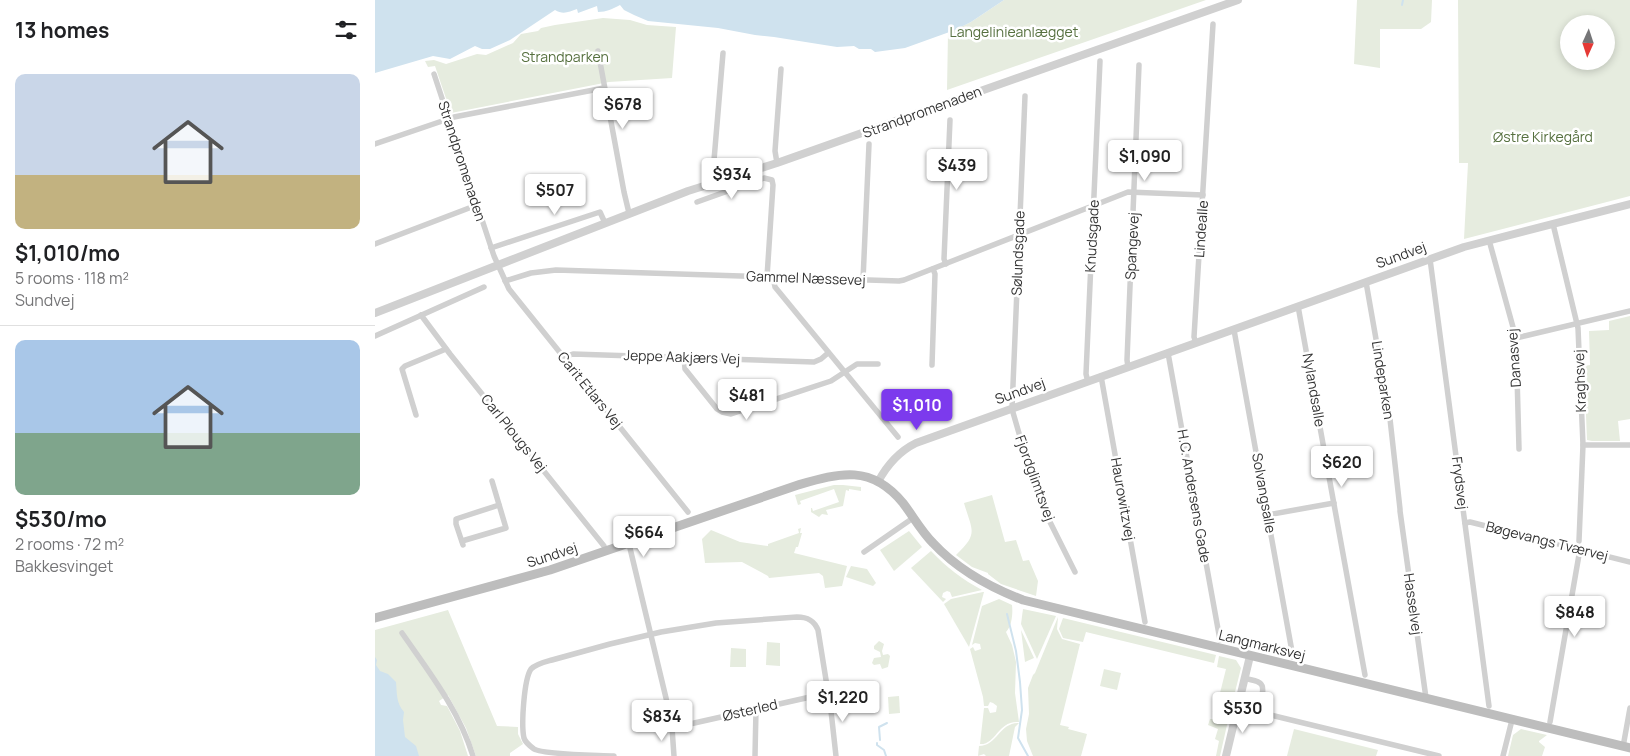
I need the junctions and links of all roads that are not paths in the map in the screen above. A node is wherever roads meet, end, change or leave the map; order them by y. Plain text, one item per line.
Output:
1 (1238, 0) edge
2 (1213, 24) dead end
3 (598, 51) dead end
4 (723, 53) dead end
5 (1101, 60) dead end
6 (1139, 65) dead end
7 (781, 69) dead end
8 (434, 74) dead end
9 (604, 88) junction
10 (1025, 96) dead end
11 (448, 118) junction
12 (950, 120) dead end
13 (375, 144) edge
14 (869, 144) dead end
15 (777, 163) junction
16 (716, 183) junction
17 (1134, 191) junction
18 (1203, 195) junction
19 (697, 202) dead end
20 (1630, 204) edge
21 (477, 205) junction
22 (1094, 206) junction
23 (629, 213) junction
24 (605, 223) junction
25 (1553, 224) junction
26 (1019, 235) junction
27 (1489, 240) junction
28 (375, 244) edge
29 (491, 248) junction
30 (1430, 260) junction
31 (497, 264) junction
32 (946, 264) junction
33 (933, 269) junction
34 (770, 277) junction
35 (863, 280) junction
36 (505, 281) junction
37 (1366, 282) junction
38 (484, 287) dead end
39 (1298, 306) junction
40 (1630, 311) edge
41 (375, 313) edge
42 (421, 315) junction
43 (1577, 323) junction
44 (1234, 330) junction
45 (375, 336) edge
46 (1516, 338) junction
47 (1196, 343) junction
48 (446, 349) junction
49 (828, 353) junction
50 (1168, 353) junction
51 (565, 357) junction
52 (684, 357) junction
53 (878, 364) dead end
54 (932, 365) dead end
55 (1128, 367) junction
56 (844, 372) junction
57 (1101, 376) junction
58 (1088, 382) junction
59 (1012, 409) junction
60 (416, 415) dead end
61 (898, 437) dead end
62 (1630, 445) edge
63 (1583, 446) junction
64 (1519, 448) dead end
65 (492, 481) dead end
66 (878, 482) junction
67 (1335, 503) junction
68 (499, 505) junction
69 (1400, 510) joint
70 (688, 512) dead end
71 (1267, 515) junction
72 (913, 518) junction
73 (1465, 522) junction
74 (1579, 540) dead end
75 (629, 544) junction
76 (1580, 549) junction
77 (606, 552) junction
78 (864, 552) dead end
79 (1630, 562) edge
80 (1075, 572) dead end
81 (375, 618) edge
82 (1145, 622) dead end
83 (402, 633) dead end
84 (651, 634) junction
85 (1220, 640) dead end
86 (1250, 656) junction
87 (1293, 657) dead end
88 (1365, 675) dead end
89 (1245, 678) junction
90 (828, 693) junction
91 (1426, 698) junction
92 (1489, 706) dead end
93 (1238, 707) junction
94 (1630, 708) edge
95 (756, 709) junction
96 (1257, 712) junction
97 (1512, 720) junction
98 (1551, 722) dead end
99 (672, 728) junction
100 (1627, 747) edge
101 (473, 756) edge
102 (614, 756) edge
103 (674, 756) edge
104 (755, 756) edge
105 (836, 756) edge
106 (1226, 756) edge
107 (1439, 756) edge
108 (1503, 756) edge

1 - 15 street, Strandpromenaden
2 - 18 street, Lindealle
3 - 9 street
4 - 16 street
5 - 22 street, Knudsgade
6 - 17 street, Spangevej
7 - 15 street
8 - 11 street, Strandpromenaden
9 - 11 street
9 - 23 street
10 - 26 street, Sølundsgade
11 - 13 street
11 - 21 street, Strandpromenaden
12 - 32 street
14 - 35 street
15 - 16 street, Strandpromenaden
16 - 23 street, Strandpromenaden
17 - 18 street
17 - 22 street, Gammel Næssevej
17 - 55 street, Spangevej
18 - 47 street, Lindealle
19 - 34 street
20 - 25 street, Sundvej
21 - 28 street
21 - 29 street, Strandpromenaden
22 - 26 street, Gammel Næssevej
22 - 58 street, Knudsgade
23 - 24 street, Strandpromenaden
24 - 29 street
24 - 31 street, Strandpromenaden
25 - 27 street, Sundvej
25 - 43 street, Kraghsvej
26 - 32 street, Gammel Næssevej
26 - 59 street, Sølundsgade
27 - 30 street, Sundvej
27 - 46 street, Danasvej
29 - 31 street, Strandpromenaden
30 - 37 street, Sundvej
30 - 73 street, Frydsvej
31 - 36 street, Carit Etlars Vej
31 - 41 street, Strandpromenaden
32 - 33 street, Gammel Næssevej
33 - 35 street, Gammel Næssevej
33 - 54 street
34 - 35 street, Gammel Næssevej
34 - 36 street, Gammel Næssevej
34 - 49 street
36 - 51 street, Carit Etlars Vej
37 - 39 street, Sundvej
37 - 69 street, Lindeparken
38 - 42 street
39 - 44 street, Sundvej
39 - 67 street, Nylandsalle
40 - 43 street
42 - 45 street
42 - 48 street, Carl Plougs Vej
43 - 46 street
43 - 63 street, Kraghsvej
44 - 47 street, Sundvej
44 - 71 street, Solvangsalle
46 - 64 street, Danasvej
47 - 50 street, Sundvej
48 - 60 street
48 - 77 street, Carl Plougs Vej
49 - 52 street, Jeppe Aakjærs Vej
49 - 56 street
50 - 55 street, Sundvej
50 - 85 street, H.C. Andersens Gade
51 - 52 street, Jeppe Aakjærs Vej
51 - 70 street, Carit Etlars Vej
52 - 56 street
53 - 56 street
55 - 57 street, Sundvej
56 - 61 street
57 - 58 street, Sundvej
57 - 82 street, Haurowitzvej
58 - 59 street, Sundvej
59 - 66 street, Sundvej
59 - 80 street, Fjordglimtsvej
62 - 63 street
63 - 74 street, Kraghsvej
65 - 68 street
66 - 72 main road, Langmarksvej
66 - 75 main road, Sundvej
67 - 71 street
67 - 88 street, Nylandsalle
68 - 68 street
69 - 91 street, Hasselvej
71 - 87 street, Solvangsalle
72 - 78 street
72 - 86 main road, Langmarksvej
73 - 76 street, Bøgevangs Tværvej
73 - 92 street, Frydsvej
75 - 77 main road, Sundvej
75 - 84 street
76 - 79 street, Bøgevangs Tværvej
76 - 98 street
77 - 81 main road, Sundvej
83 - 101 street
84 - 90 street
84 - 99 street
84 - 102 street
86 - 89 street
86 - 91 main road, Langmarksvej
89 - 93 street
89 - 96 street
90 - 95 street, Østerled
90 - 105 street
91 - 97 main road, Langmarksvej
93 - 96 street
93 - 106 street
94 - 100 street
95 - 99 street, Østerled
95 - 104 street
96 - 107 street
97 - 100 main road, Langmarksvej
97 - 108 street
99 - 103 street

